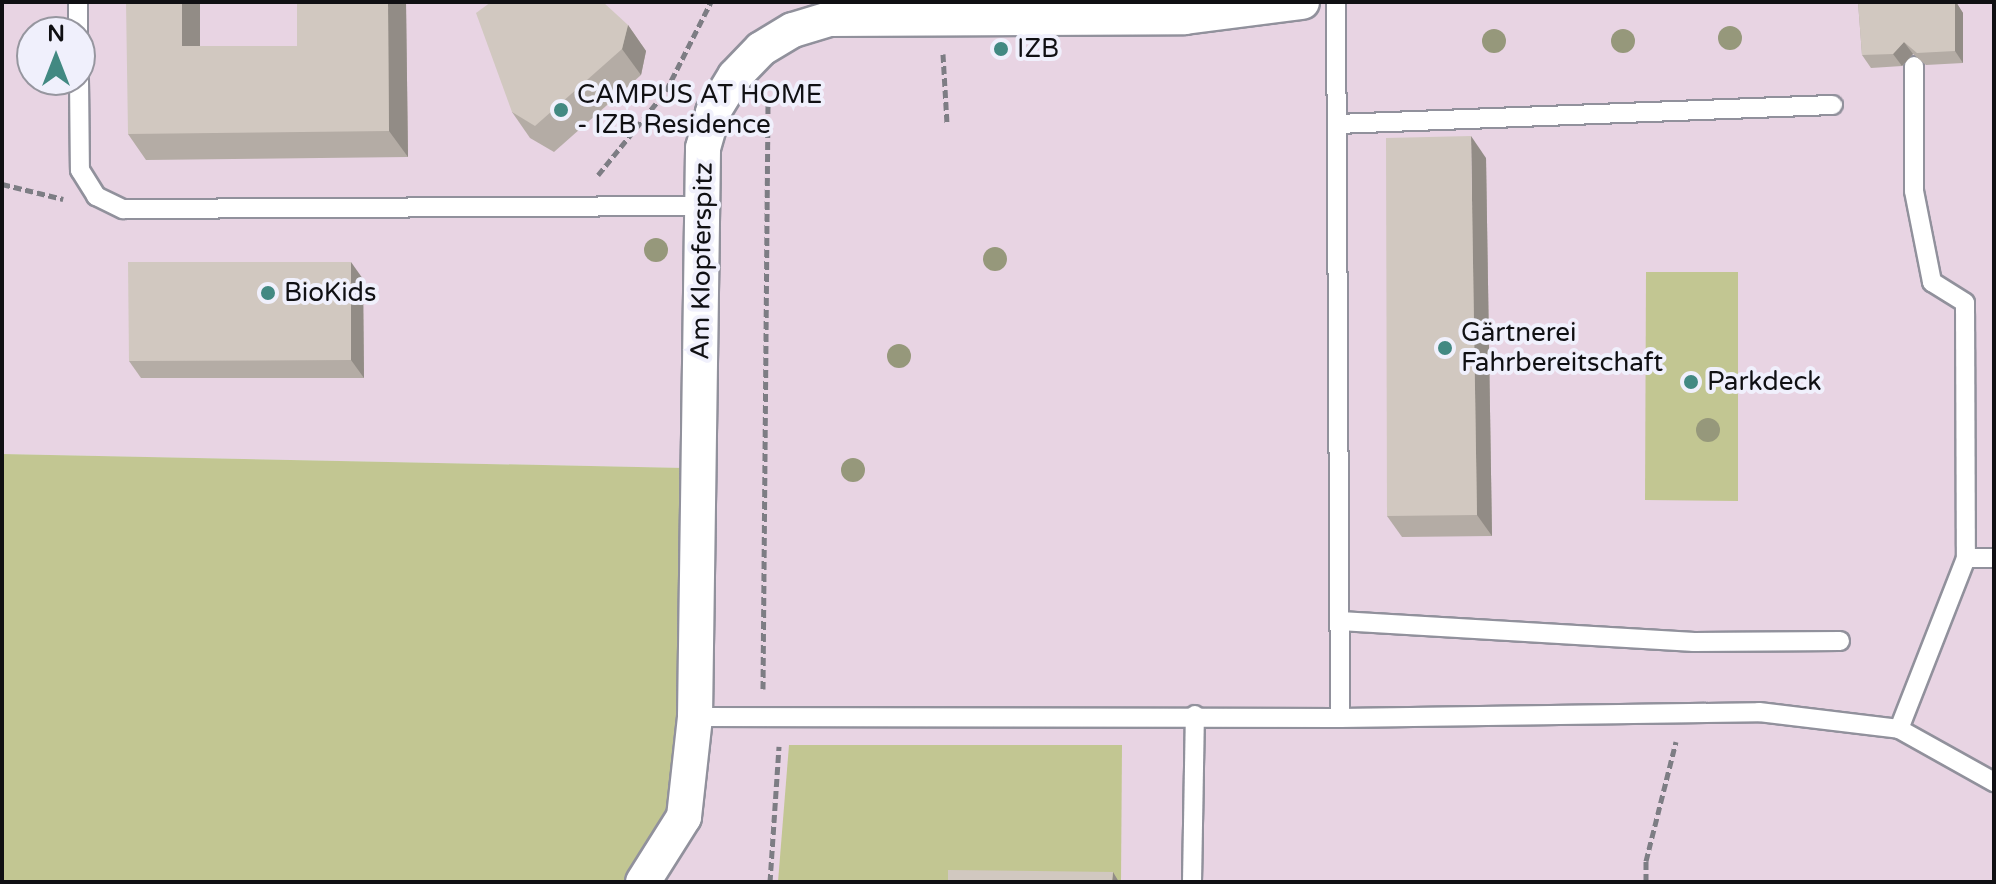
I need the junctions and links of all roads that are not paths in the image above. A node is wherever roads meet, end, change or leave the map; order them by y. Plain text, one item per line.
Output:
1 (1302, 2) edge
2 (1336, 2) edge
3 (1914, 66) edge
4 (79, 96) edge
5 (1833, 105) dead end
6 (1337, 124) junction
7 (703, 206) junction
8 (1966, 558) junction
9 (1994, 558) edge
10 (1340, 621) junction
11 (1840, 641) dead end
12 (1195, 715) junction
13 (695, 717) junction
14 (1340, 718) junction
15 (1899, 729) junction
16 (1994, 782) edge
17 (643, 882) edge
18 (1192, 882) edge

1 - 7 street, Am Klopferspitz
2 - 6 lane
3 - 8 lane
4 - 7 lane
5 - 6 lane
6 - 10 lane
7 - 13 street, Am Klopferspitz
8 - 9 lane
8 - 15 lane
10 - 11 lane
10 - 14 lane
12 - 13 lane
12 - 14 lane
12 - 18 lane
13 - 17 street, Am Klopferspitz
14 - 15 lane
15 - 16 lane

